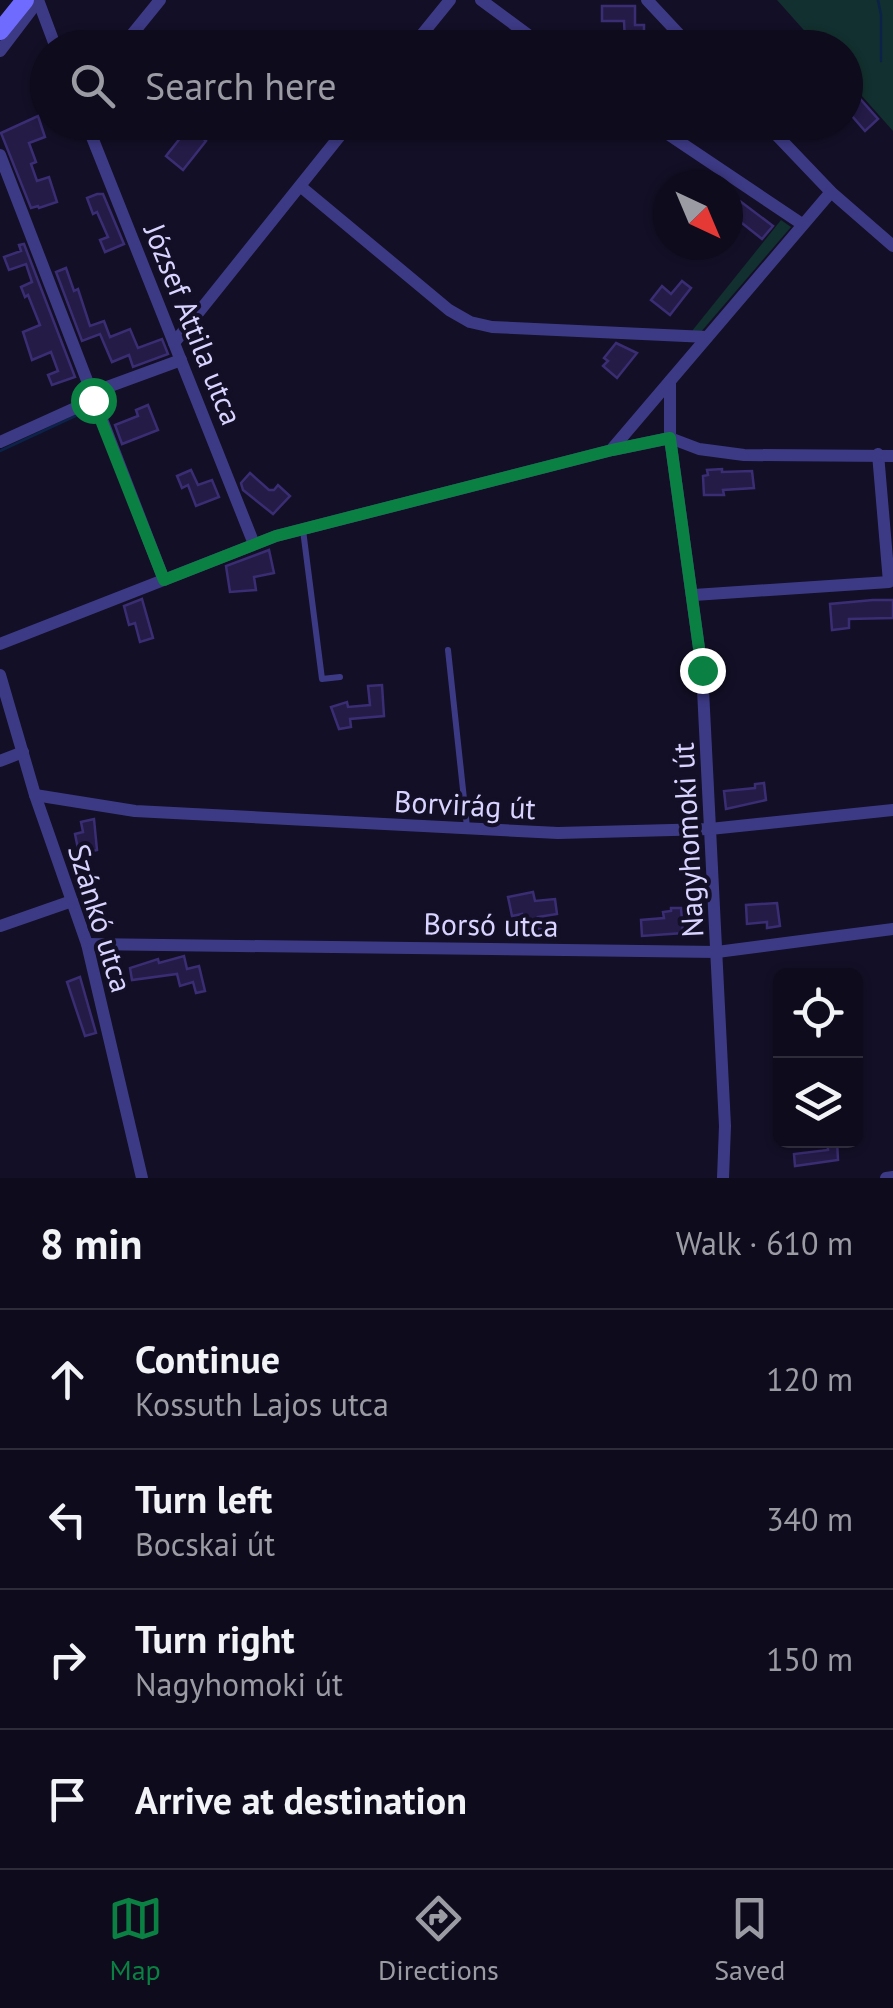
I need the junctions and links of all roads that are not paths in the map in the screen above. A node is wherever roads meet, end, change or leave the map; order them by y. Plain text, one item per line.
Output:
1 (25, 0) edge
2 (160, 0) edge
3 (450, 0) edge
4 (480, 0) edge
5 (647, 0) edge
6 (38, 1) edge
7 (49, 30) edge
8 (136, 30) edge
9 (426, 30) edge
10 (521, 30) edge
11 (675, 30) edge
12 (0, 32) edge
13 (0, 51) edge
14 (93, 140) edge
15 (337, 140) edge
16 (677, 140) edge
17 (781, 140) edge
18 (0, 155) edge
19 (300, 186) junction
20 (831, 192) junction
21 (814, 210) junction
22 (853, 212) junction
23 (802, 224) junction
24 (893, 246) edge
25 (707, 337) junction
26 (174, 343) junction
27 (181, 360) junction
28 (670, 381) junction
29 (92, 397) junction
30 (670, 438) junction
31 (0, 442) edge
32 (612, 450) junction
33 (878, 454) junction
34 (893, 456) edge
35 (303, 529) junction
36 (254, 544) junction
37 (164, 580) junction
38 (694, 596) junction
39 (0, 644) edge
40 (448, 650) dead end
41 (0, 675) edge
42 (340, 677) dead end
43 (23, 752) junction
44 (0, 761) edge
45 (35, 794) junction
46 (893, 810) edge
47 (710, 828) junction
48 (468, 830) junction
49 (72, 901) junction
50 (0, 926) edge
51 (893, 930) edge
52 (87, 944) junction
53 (717, 952) junction
54 (142, 1178) edge
55 (724, 1178) edge

1 - 12 main road
2 - 8 street
3 - 9 street
4 - 10 street
5 - 11 street
6 - 7 street
6 - 13 street
14 - 26 street, József Attila utca
15 - 19 street
16 - 23 street
17 - 20 street
18 - 29 street
19 - 25 street
19 - 26 street
20 - 21 street
20 - 22 street
21 - 22 street
21 - 23 street
22 - 24 street
23 - 25 street
25 - 28 street
26 - 27 street, József Attila utca
27 - 29 street
27 - 36 street, József Attila utca
28 - 30 street, Nagyhomoki út
28 - 32 street
29 - 31 street
29 - 37 street
30 - 32 street
30 - 33 street
30 - 38 street, Nagyhomoki út
32 - 35 street
33 - 34 street
33 - 38 street
35 - 36 street
35 - 42 lane
36 - 37 street
37 - 39 street
38 - 47 street, Nagyhomoki út
40 - 48 lane
41 - 43 street, Szánkó utca
43 - 44 street
43 - 45 street, Szánkó utca
45 - 48 street, Borvirág út
45 - 49 street, Szánkó utca
46 - 47 street, Borvirág út
47 - 48 street, Borvirág út
47 - 53 street, Nagyhomoki út
49 - 50 street
49 - 52 street, Szánkó utca
51 - 53 street, Borsó utca
52 - 53 street, Borsó utca
52 - 54 street, Szánkó utca
53 - 55 street, Nagyhomoki út

